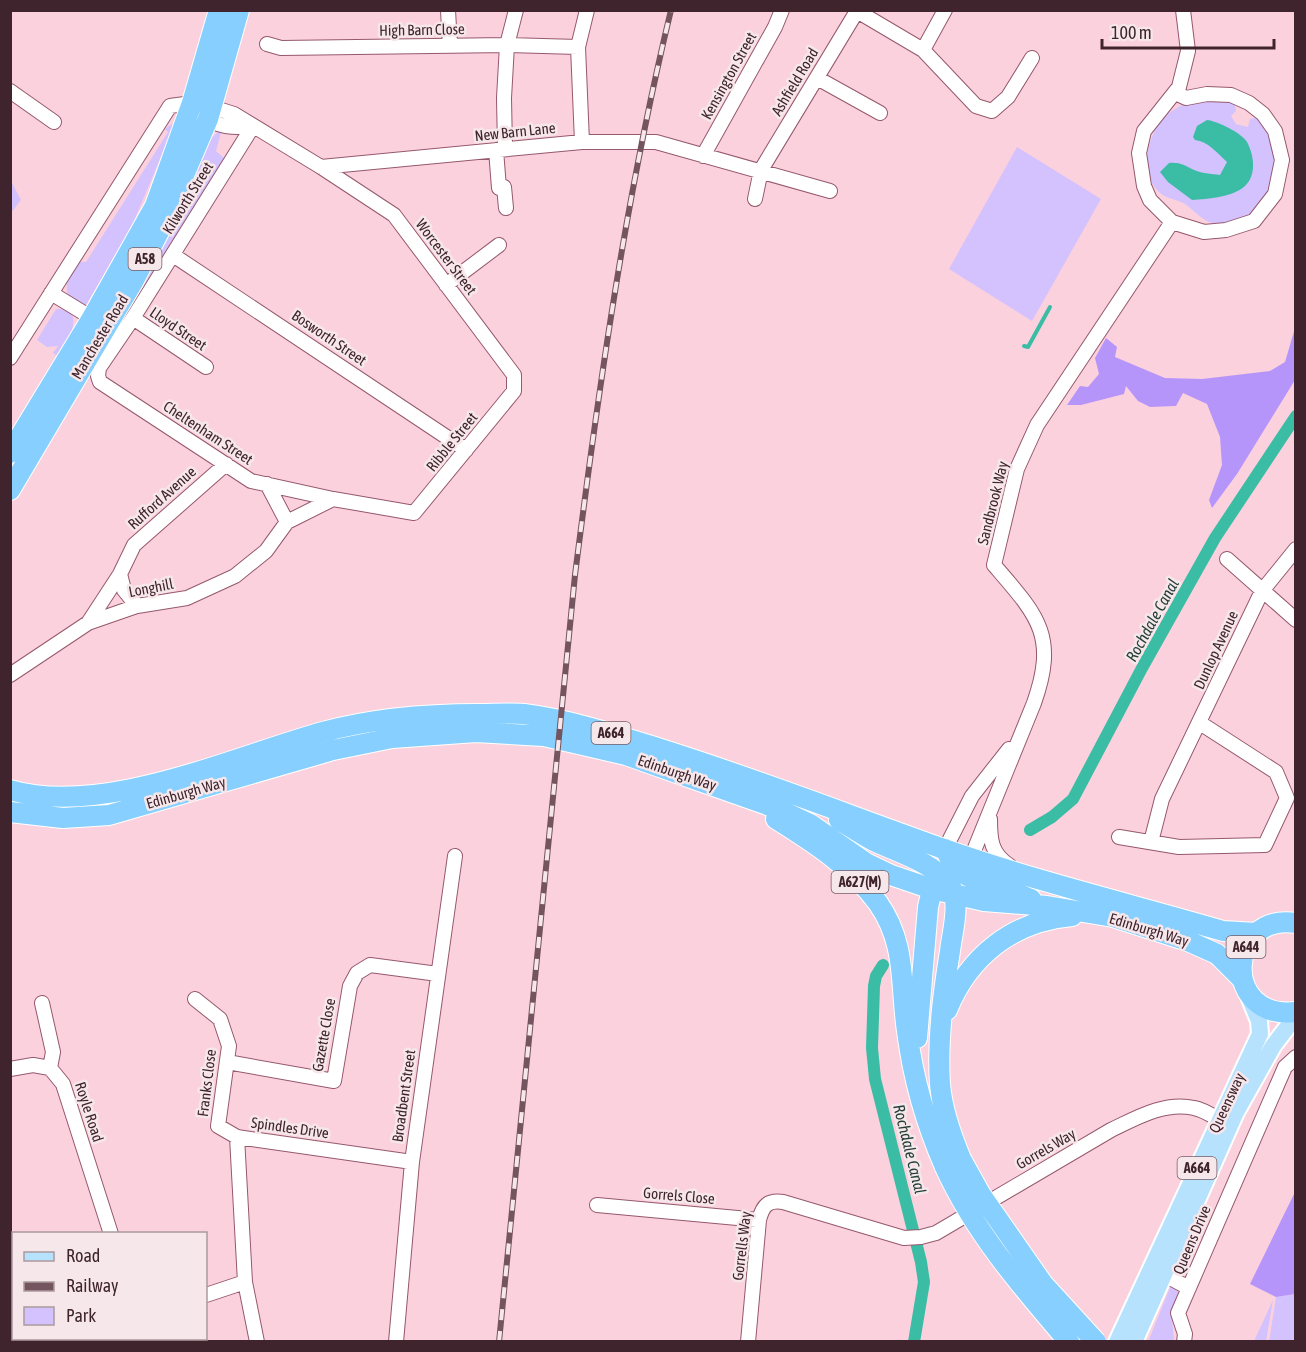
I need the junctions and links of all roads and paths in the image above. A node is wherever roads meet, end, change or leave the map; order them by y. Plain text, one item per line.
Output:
1 (219, 10) edge
2 (239, 10) edge
3 (448, 10) edge
4 (516, 10) edge
5 (587, 10) edge
6 (782, 10) edge
7 (857, 10) edge
8 (945, 10) edge
9 (1183, 10) edge
10 (267, 44) dead end
11 (507, 45) junction
12 (450, 46) junction
13 (578, 47) junction
14 (923, 50) junction
15 (1032, 58) dead end
16 (817, 78) junction
17 (10, 91) edge
18 (1175, 93) junction
19 (192, 103) junction
20 (210, 113) junction
21 (880, 113) dead end
22 (54, 122) dead end
23 (253, 126) junction
24 (582, 142) junction
25 (500, 149) junction
26 (703, 156) junction
27 (321, 167) junction
28 (761, 170) junction
29 (830, 191) dead end
30 (754, 199) dead end
31 (506, 208) dead end
32 (1172, 222) junction
33 (499, 245) dead end
34 (173, 255) junction
35 (446, 285) junction
36 (51, 293) junction
37 (92, 318) junction
38 (133, 318) junction
39 (10, 358) edge
40 (206, 367) dead end
41 (514, 392) joint
42 (466, 450) junction
43 (10, 453) edge
44 (226, 464) junction
45 (267, 484) junction
46 (10, 490) edge
47 (333, 499) junction
48 (414, 513) joint
49 (287, 522) junction
50 (1296, 549) edge
51 (1227, 559) dead end
52 (120, 574) junction
53 (1262, 591) junction
54 (137, 606) junction
55 (1296, 620) edge
56 (88, 622) junction
57 (10, 675) edge
58 (1200, 723) junction
59 (1019, 735) junction
60 (10, 790) edge
61 (728, 790) junction
62 (799, 796) junction
63 (990, 811) junction
64 (10, 812) edge
65 (1119, 837) dead end
66 (1152, 842) junction
67 (945, 849) junction
68 (455, 856) dead end
69 (968, 866) junction
70 (1020, 873) junction
71 (934, 880) junction
72 (955, 896) junction
73 (1047, 906) junction
74 (1113, 917) junction
75 (1292, 920) edge
76 (1256, 933) junction
77 (438, 974) junction
78 (1245, 986) junction
79 (195, 999) dead end
80 (42, 1003) dead end
81 (1296, 1014) edge
82 (942, 1024) junction
83 (1296, 1057) edge
84 (227, 1062) junction
85 (50, 1068) junction
86 (10, 1069) edge
87 (916, 1074) junction
88 (1225, 1123) junction
89 (237, 1137) junction
90 (412, 1162) junction
91 (953, 1163) junction
92 (597, 1205) dead end
93 (759, 1220) junction
94 (881, 1231) joint
95 (111, 1232) edge
96 (1158, 1271) junction
97 (245, 1282) junction
98 (1190, 1288) junction
99 (207, 1295) edge
100 (257, 1341) edge
101 (396, 1341) edge
102 (748, 1341) edge
103 (1069, 1341) edge
104 (1096, 1341) edge
105 (1117, 1341) edge
106 (1134, 1341) edge
107 (1185, 1341) edge

1 - 19 highway, Manchester Road / A58
2 - 20 highway, Manchester Road / A58
3 - 12 street
4 - 11 street
5 - 13 street
6 - 26 street, Kensington Street
7 - 14 street
7 - 16 street, Ashfield Road
8 - 14 street
9 - 18 street
10 - 12 street, High Barn Close
11 - 12 street, High Barn Close
11 - 13 street, High Barn Close
11 - 25 street
13 - 24 street
14 - 15 street
16 - 21 street
16 - 28 street, Ashfield Road
17 - 22 street
18 - 32 street
18 - 32 street
19 - 20 street
19 - 36 street
19 - 37 highway, Manchester Road / A58
20 - 23 street
20 - 46 highway, Manchester Road / A58
23 - 27 street
23 - 34 street, Kilworth Street
24 - 25 street, New Barn Lane
24 - 26 street, New Barn Lane
25 - 27 street, New Barn Lane
25 - 31 street
26 - 28 street, New Barn Lane
27 - 35 street, Worcester Street
28 - 29 street, New Barn Lane
28 - 30 street, Ashfield Road
32 - 59 street, Sandbrook Way
33 - 35 street
34 - 38 street, Kilworth Street
34 - 42 street, Bosworth Street
35 - 41 street, Worcester Street
36 - 37 street
36 - 39 street
37 - 43 highway, Manchester Road / A58
38 - 40 street, Lloyd Street
38 - 44 street, Cheltenham Street
41 - 42 street, Ribble Street
42 - 48 street, Ribble Street
44 - 45 street, Cheltenham Street
44 - 52 street, Rufford Avenue
45 - 47 street, Cheltenham Street
45 - 49 street
47 - 48 street, Cheltenham Street
47 - 49 street
49 - 54 street, Longhill
50 - 53 street, Dunlop Avenue
51 - 53 street
52 - 54 street
52 - 56 street, Rufford Avenue
53 - 55 street
53 - 58 street, Dunlop Avenue
54 - 56 street, Longhill
56 - 57 street, Longhill
58 - 66 street, Dunlop Avenue
58 - 66 street
59 - 63 street, Sandbrook Way
59 - 67 street
60 - 62 highway, Edinburgh Way / A664
61 - 64 highway, Edinburgh Way / A664
61 - 71 highway, Edinburgh Way / A664
61 - 87 highway, A627(M)
62 - 67 highway, Edinburgh Way / A664
62 - 71 highway
63 - 69 street, Sandbrook Way
63 - 70 street, Sandbrook Way
65 - 66 street
67 - 69 highway, Edinburgh Way / A664
67 - 71 highway
68 - 77 street, Broadbent Street
69 - 70 highway, Edinburgh Way / A664
69 - 72 highway
69 - 73 highway, A664
70 - 76 highway, Edinburgh Way / A664
71 - 72 highway, Edinburgh Way / A664
71 - 87 highway, A627(M)
72 - 73 highway, Edinburgh Way / A664
72 - 82 highway, A627(M)
73 - 74 highway, Edinburgh Way / A664
74 - 78 highway, Edinburgh Way / A664
74 - 82 highway, A627(M)
75 - 76 highway, A644
76 - 78 highway, A644
77 - 84 street, Gazette Close
77 - 90 street, Broadbent Street
78 - 81 highway, Edinburgh Way
78 - 88 main road, Queensway / A664
79 - 84 street, Franks Close
80 - 85 street
81 - 88 main road, Queensway / A664
82 - 91 highway, A627(M)
83 - 98 street, Queens Drive
84 - 89 street, Franks Close
85 - 86 street
85 - 95 street, Royle Road
87 - 91 highway, A627(M)
88 - 94 street, Gorrels Way
88 - 96 main road, Queensway / A664
89 - 90 street, Spindles Drive
89 - 97 street, Spindles Drive
90 - 101 street, Broadbent Street
91 - 103 highway, A627(M), bridge
91 - 104 highway, A627(M), bridge
92 - 93 street, Gorrels Close
93 - 94 street, Gorrells Way
93 - 102 street, Gorrells Way
96 - 98 street
96 - 105 main road, Queensway / A664
96 - 106 main road, Queensway / A664
97 - 99 street
97 - 100 street, Spindles Drive
98 - 107 street, Queens Drive

